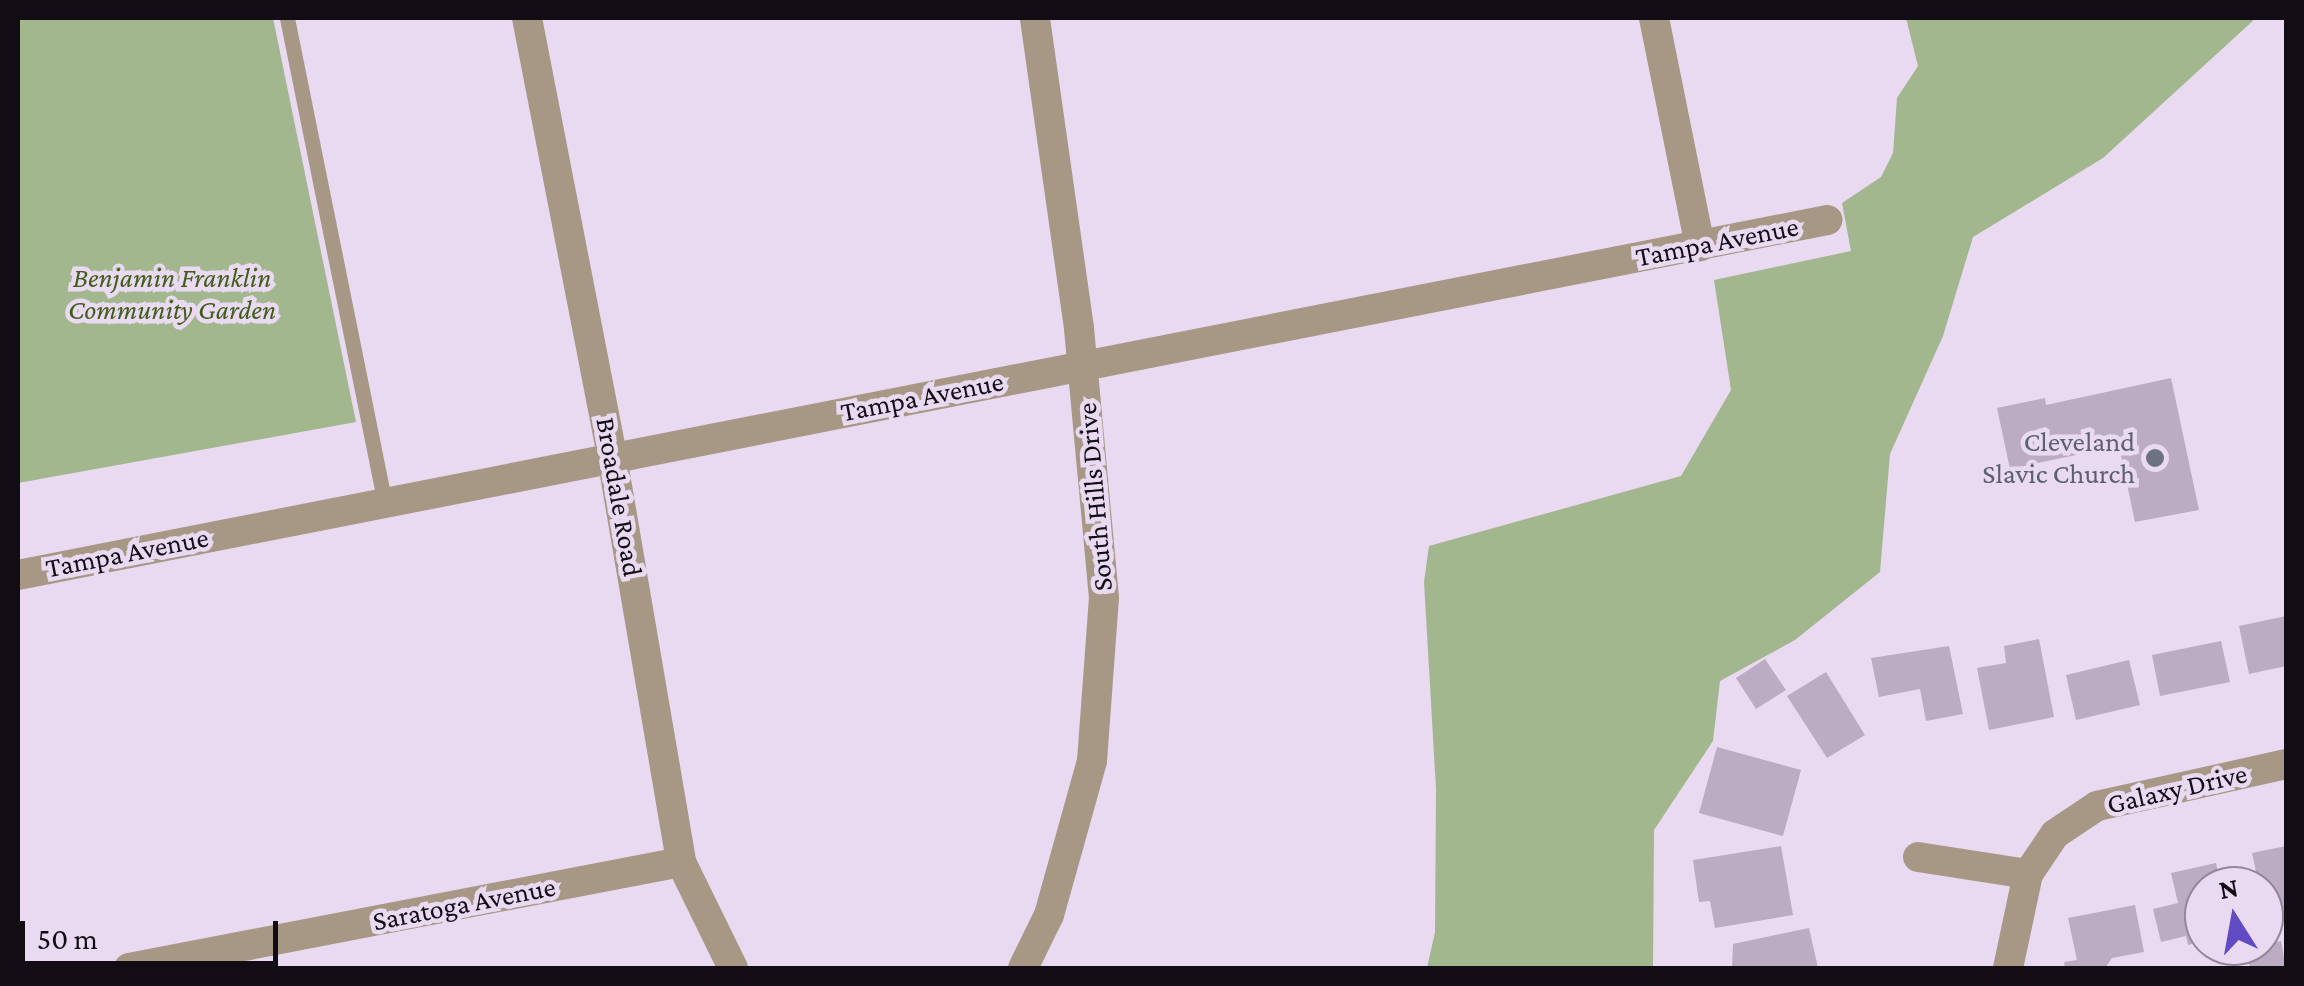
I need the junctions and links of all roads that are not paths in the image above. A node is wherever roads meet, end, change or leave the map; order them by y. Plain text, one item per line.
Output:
1 (287, 18) edge
2 (527, 18) edge
3 (1035, 18) edge
4 (1654, 18) edge
5 (1827, 220) dead end
6 (1700, 246) junction
7 (1084, 365) junction
8 (612, 457) junction
9 (385, 502) junction
10 (18, 575) edge
11 (2286, 764) edge
12 (1918, 857) dead end
13 (681, 862) junction
14 (2028, 874) junction
15 (130, 968) edge
16 (733, 968) edge
17 (1023, 968) edge
18 (2008, 968) edge

1 - 9 lane
2 - 8 street, Broadale Road
3 - 7 street, South Hills Drive
4 - 6 street
5 - 6 street, Tampa Avenue
6 - 7 street, Tampa Avenue
7 - 8 street, Tampa Avenue
7 - 17 street, South Hills Drive
8 - 9 street, Tampa Avenue
8 - 13 street, Broadale Road
9 - 10 street, Tampa Avenue
11 - 14 street, Galaxy Drive
12 - 14 street
13 - 15 street, Saratoga Avenue
13 - 16 street, Broadale Road
14 - 18 street

